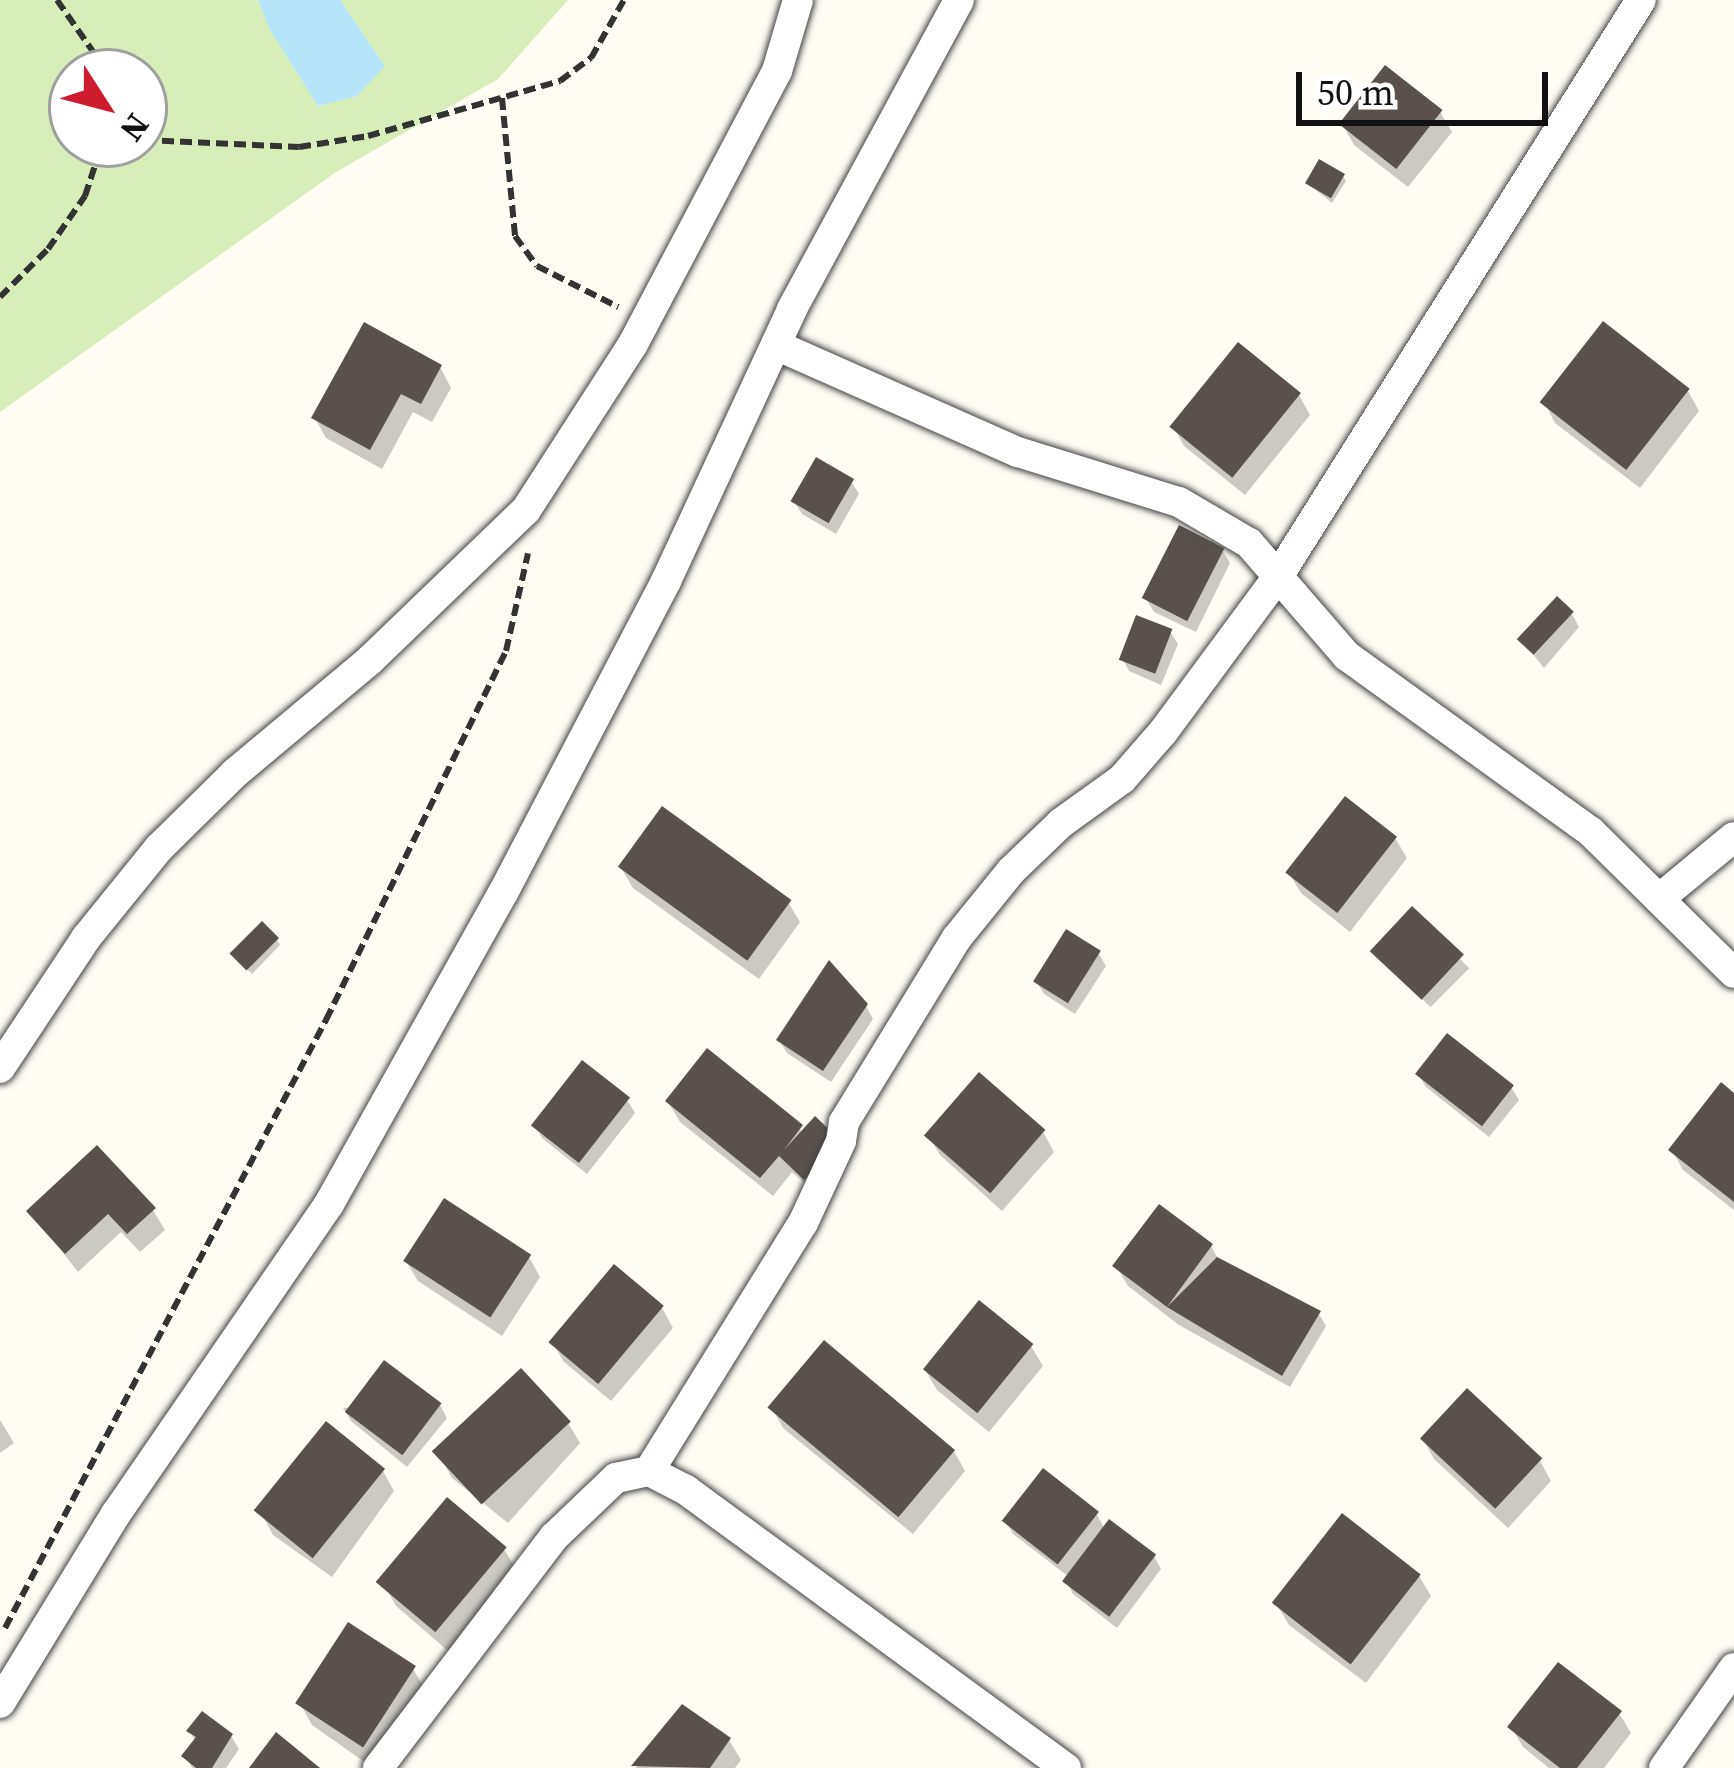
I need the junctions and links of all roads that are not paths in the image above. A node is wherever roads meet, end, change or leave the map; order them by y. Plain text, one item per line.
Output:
1 (959, 0) edge
2 (1641, 0) edge
3 (799, 2) edge
4 (776, 345) junction
5 (1279, 575) junction
6 (1734, 837) edge
7 (1659, 899) junction
8 (1734, 973) edge
9 (0, 1068) edge
10 (649, 1471) junction
11 (1734, 1668) edge
12 (0, 1703) edge
13 (378, 1768) edge
14 (1066, 1768) edge
15 (1664, 1768) edge

1 - 4 street
2 - 5 street
3 - 9 street
4 - 5 street
4 - 12 street
5 - 7 street
5 - 10 street
6 - 7 street
7 - 8 street
10 - 13 street
10 - 14 street
11 - 15 street

